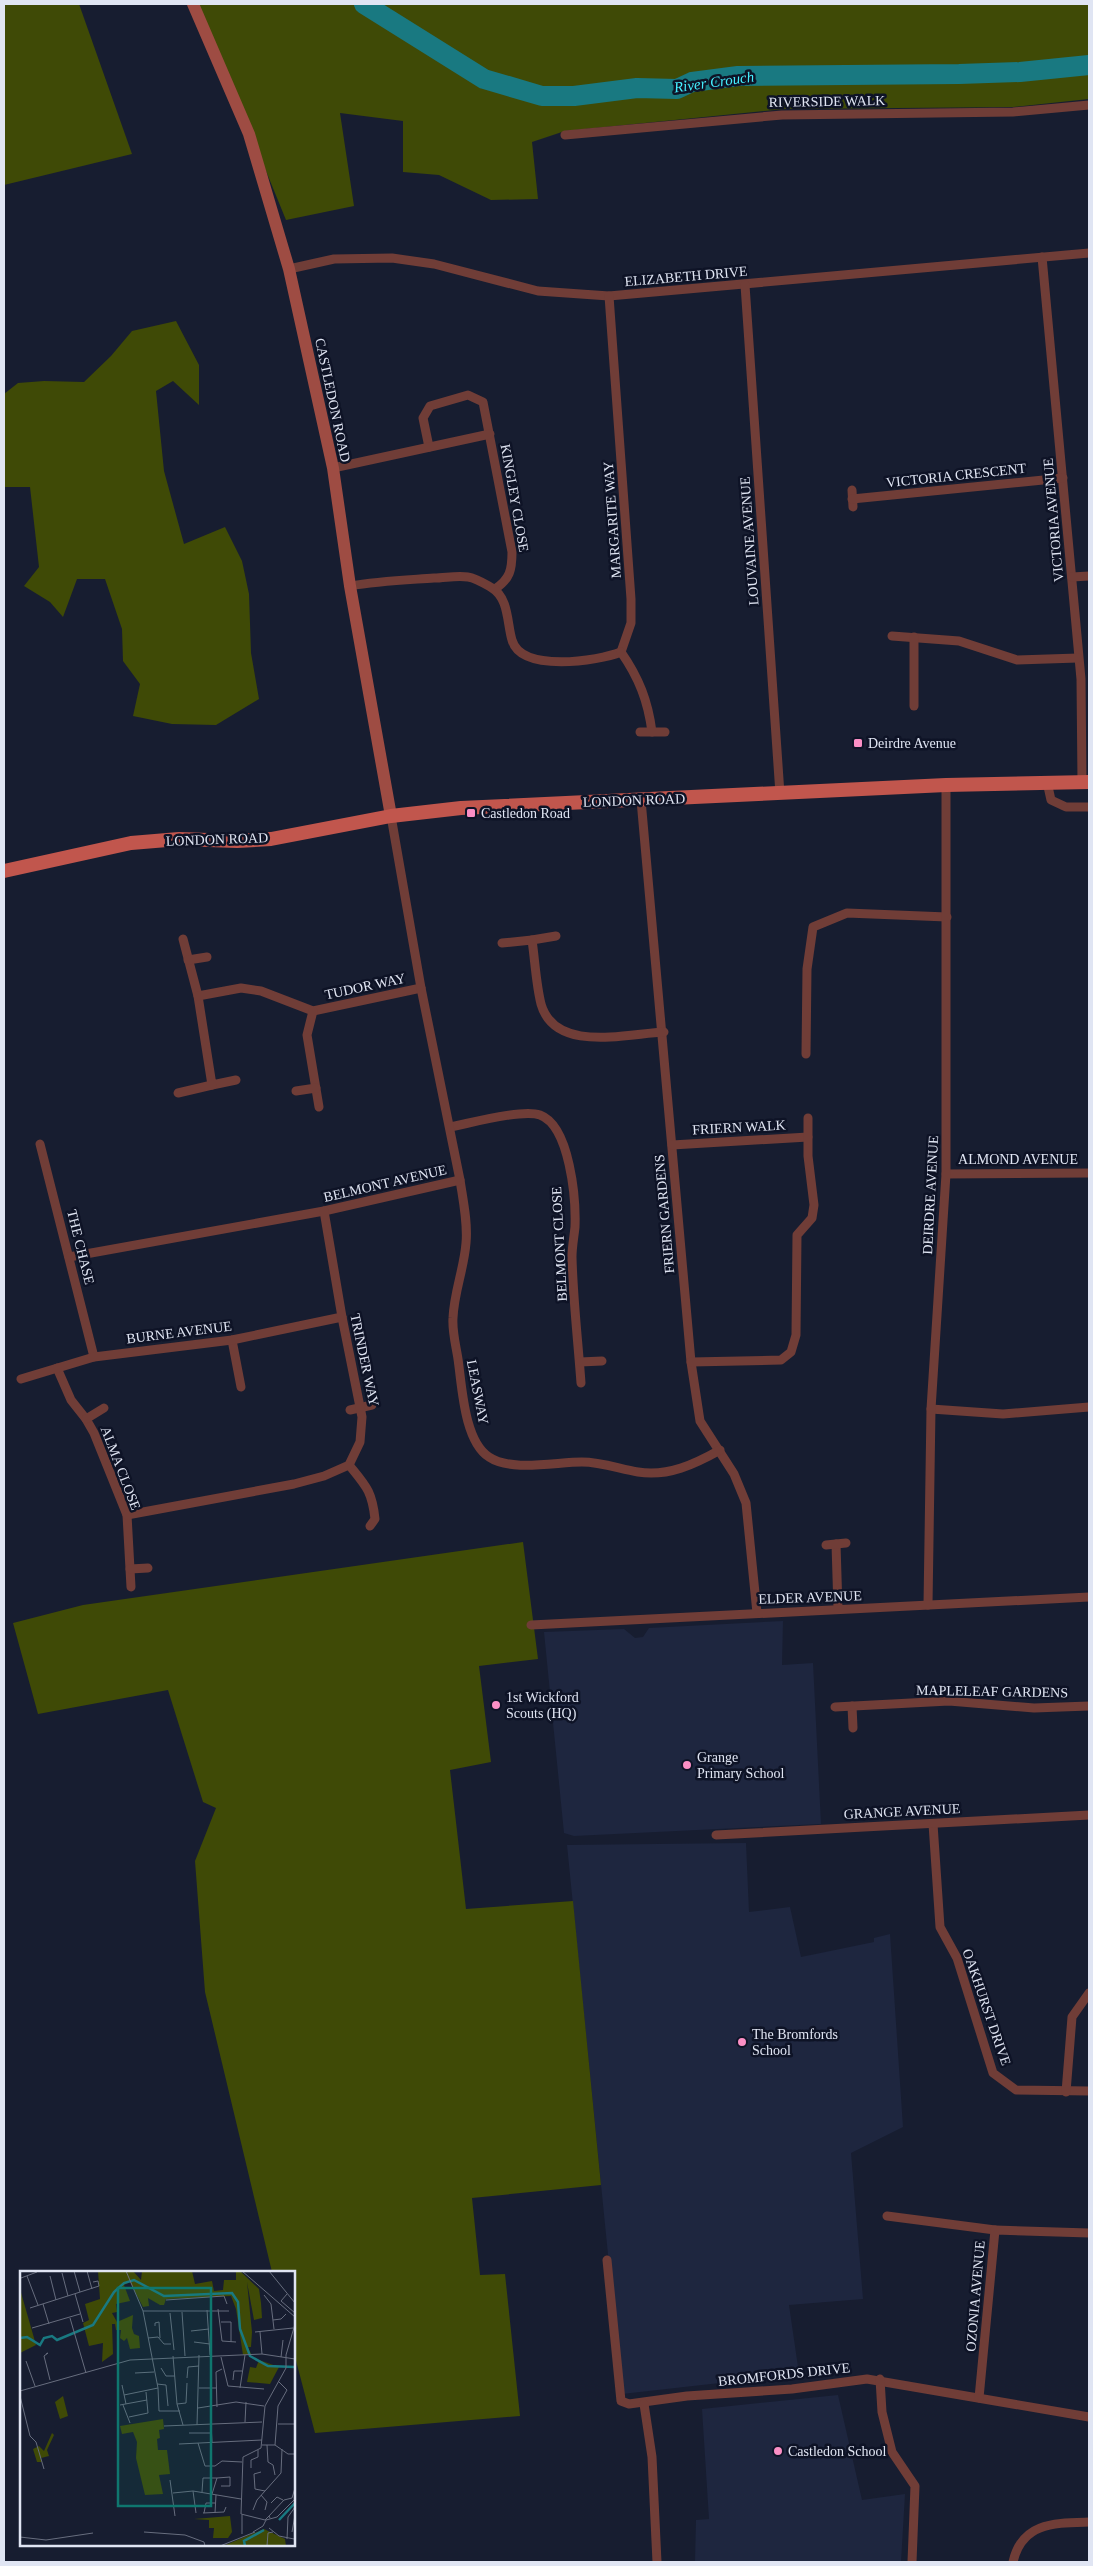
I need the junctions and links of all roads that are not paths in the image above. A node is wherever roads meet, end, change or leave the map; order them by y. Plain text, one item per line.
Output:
1 (193, 4) edge
2 (1089, 105) edge
3 (565, 135) dead end
4 (1089, 253) edge
5 (1042, 257) junction
6 (289, 269) junction
7 (745, 285) junction
8 (609, 296) junction
9 (490, 434) junction
10 (429, 447) junction
11 (333, 468) junction
12 (1063, 478) junction
13 (852, 499) dead end
14 (1089, 576) edge
15 (1072, 577) junction
16 (350, 586) junction
17 (495, 589) junction
18 (892, 636) dead end
19 (914, 637) junction
20 (621, 652) junction
21 (1078, 658) junction
22 (914, 706) dead end
23 (640, 732) dead end
24 (652, 732) junction
25 (665, 732) dead end
26 (1047, 782) junction
27 (1086, 782) edge
28 (946, 785) junction
29 (780, 794) junction
30 (641, 800) junction
31 (1089, 807) edge
32 (391, 816) junction
33 (4, 871) edge
34 (947, 917) junction
35 (556, 936) dead end
36 (183, 939) dead end
37 (532, 940) junction
38 (502, 943) dead end
39 (207, 957) dead end
40 (188, 960) junction
41 (421, 988) junction
42 (198, 996) junction
43 (313, 1011) junction
44 (664, 1032) junction
45 (806, 1054) dead end
46 (236, 1080) dead end
47 (212, 1085) junction
48 (316, 1088) junction
49 (296, 1091) dead end
50 (178, 1093) dead end
51 (319, 1107) dead end
52 (808, 1118) dead end
53 (450, 1127) junction
54 (808, 1137) junction
55 (40, 1144) dead end
56 (672, 1145) junction
57 (1089, 1173) edge
58 (946, 1174) junction
59 (460, 1180) junction
60 (324, 1211) junction
61 (69, 1257) junction
62 (342, 1316) junction
63 (232, 1340) junction
64 (94, 1357) junction
65 (602, 1361) dead end
66 (580, 1362) junction
67 (691, 1362) junction
68 (57, 1368) junction
69 (21, 1379) dead end
70 (581, 1383) dead end
71 (241, 1387) dead end
72 (372, 1405) dead end
73 (1089, 1407) edge
74 (104, 1408) dead end
75 (360, 1408) junction
76 (350, 1410) dead end
77 (931, 1410) junction
78 (86, 1419) junction
79 (720, 1450) junction
80 (349, 1465) junction
81 (127, 1515) junction
82 (370, 1526) dead end
83 (826, 1545) dead end
84 (148, 1568) dead end
85 (130, 1569) junction
86 (131, 1587) dead end
87 (1089, 1597) edge
88 (928, 1606) junction
89 (838, 1609) junction
90 (757, 1612) junction
91 (531, 1624) dead end
92 (852, 1706) junction
93 (1089, 1706) edge
94 (834, 1707) dead end
95 (853, 1728) dead end
96 (1089, 1815) edge
97 (933, 1824) junction
98 (716, 1836) dead end
99 (1089, 1993) edge
100 (1066, 2092) junction
101 (1089, 2092) edge
102 (887, 2216) dead end
103 (995, 2230) junction
104 (1089, 2233) edge
105 (606, 2260) dead end
106 (880, 2379) junction
107 (979, 2398) junction
108 (644, 2404) junction
109 (1089, 2417) edge
110 (1089, 2522) edge
111 (657, 2562) edge
112 (912, 2562) edge
113 (1014, 2562) edge

1 - 6 street, CASTLEDON ROAD
2 - 3 street, RIVERSIDE WALK
4 - 5 street, ELIZABETH DRIVE
5 - 7 street, ELIZABETH DRIVE
5 - 12 street, VICTORIA AVENUE
6 - 8 street, ELIZABETH DRIVE
6 - 11 street, CASTLEDON ROAD
7 - 8 street, ELIZABETH DRIVE
7 - 29 street, LOUVAINE AVENUE
8 - 20 street, MARGARITE WAY
9 - 10 street, KINGLEY CLOSE
9 - 10 street, KINGLEY CLOSE
9 - 17 street, KINGLEY CLOSE
10 - 11 street, KINGLEY CLOSE
11 - 16 street, CASTLEDON ROAD
12 - 13 street, VICTORIA CRESCENT
12 - 15 street, VICTORIA AVENUE
14 - 15 street
15 - 21 street, VICTORIA AVENUE
16 - 17 street
16 - 32 street, CASTLEDON ROAD
17 - 20 street
18 - 19 street
19 - 21 street
19 - 22 street
20 - 24 street
21 - 27 street, VICTORIA AVENUE
23 - 24 street
24 - 25 street
26 - 27 main road, LONDON ROAD
26 - 28 main road, LONDON ROAD
26 - 31 street
28 - 29 main road, LONDON ROAD
28 - 34 street, DEIRDRE AVENUE
29 - 30 main road, LONDON ROAD
30 - 32 main road, LONDON ROAD
30 - 44 street, FRIERN GARDENS
32 - 33 main road, LONDON ROAD
32 - 41 street, BELMONT AVENUE
34 - 45 street
34 - 58 street, DEIRDRE AVENUE
35 - 37 street
36 - 40 street
37 - 38 street
37 - 44 street
39 - 40 street
40 - 42 street
41 - 43 street, TUDOR WAY
41 - 53 street, BELMONT AVENUE
42 - 43 street, TUDOR WAY
42 - 47 street
43 - 48 street
44 - 56 street, FRIERN GARDENS
46 - 47 street
47 - 50 street
48 - 49 street
48 - 51 street
52 - 54 street
53 - 59 street, BELMONT AVENUE
53 - 66 street, BELMONT CLOSE
54 - 56 street, FRIERN WALK
54 - 67 street
55 - 61 street, THE CHASE
56 - 67 street, FRIERN GARDENS
57 - 58 street, ALMOND AVENUE
58 - 77 street, DEIRDRE AVENUE
59 - 60 street, BELMONT AVENUE
59 - 79 street, LEASWAY
60 - 61 street, BELMONT AVENUE
60 - 62 street, TRINDER WAY
61 - 64 street, THE CHASE
62 - 63 street, BURNE AVENUE
62 - 75 street, TRINDER WAY
63 - 64 street, BURNE AVENUE
63 - 71 street
64 - 68 street, BURNE AVENUE
65 - 66 street
66 - 70 street, BELMONT CLOSE
67 - 79 street, FRIERN GARDENS
68 - 69 street, BURNE AVENUE
68 - 78 street, ALMA CLOSE
72 - 75 street
73 - 77 street
74 - 78 street
75 - 76 street
75 - 80 street, TRINDER WAY
77 - 88 street, DEIRDRE AVENUE
78 - 81 street, ALMA CLOSE
79 - 90 street, FRIERN GARDENS
80 - 81 street
80 - 82 street
81 - 85 street, ALMA CLOSE
83 - 89 street
84 - 85 street
85 - 86 street, ALMA CLOSE
87 - 88 street, ELDER AVENUE
88 - 89 street, ELDER AVENUE
89 - 90 street, ELDER AVENUE
90 - 91 street, ELDER AVENUE
92 - 93 street, MAPLELEAF GARDENS
92 - 94 street, MAPLELEAF GARDENS
92 - 95 street
96 - 97 street, GRANGE AVENUE
97 - 98 street, GRANGE AVENUE
97 - 100 street, OAKHURST DRIVE
99 - 100 street
100 - 101 street, OAKHURST DRIVE
102 - 103 street
103 - 104 street, OZONIA AVENUE
103 - 107 street, OZONIA AVENUE
105 - 108 street, BROMFORDS DRIVE
106 - 107 street, BROMFORDS DRIVE
106 - 108 street, BROMFORDS DRIVE
106 - 112 street
107 - 109 street, BROMFORDS DRIVE
108 - 111 street
110 - 113 street

